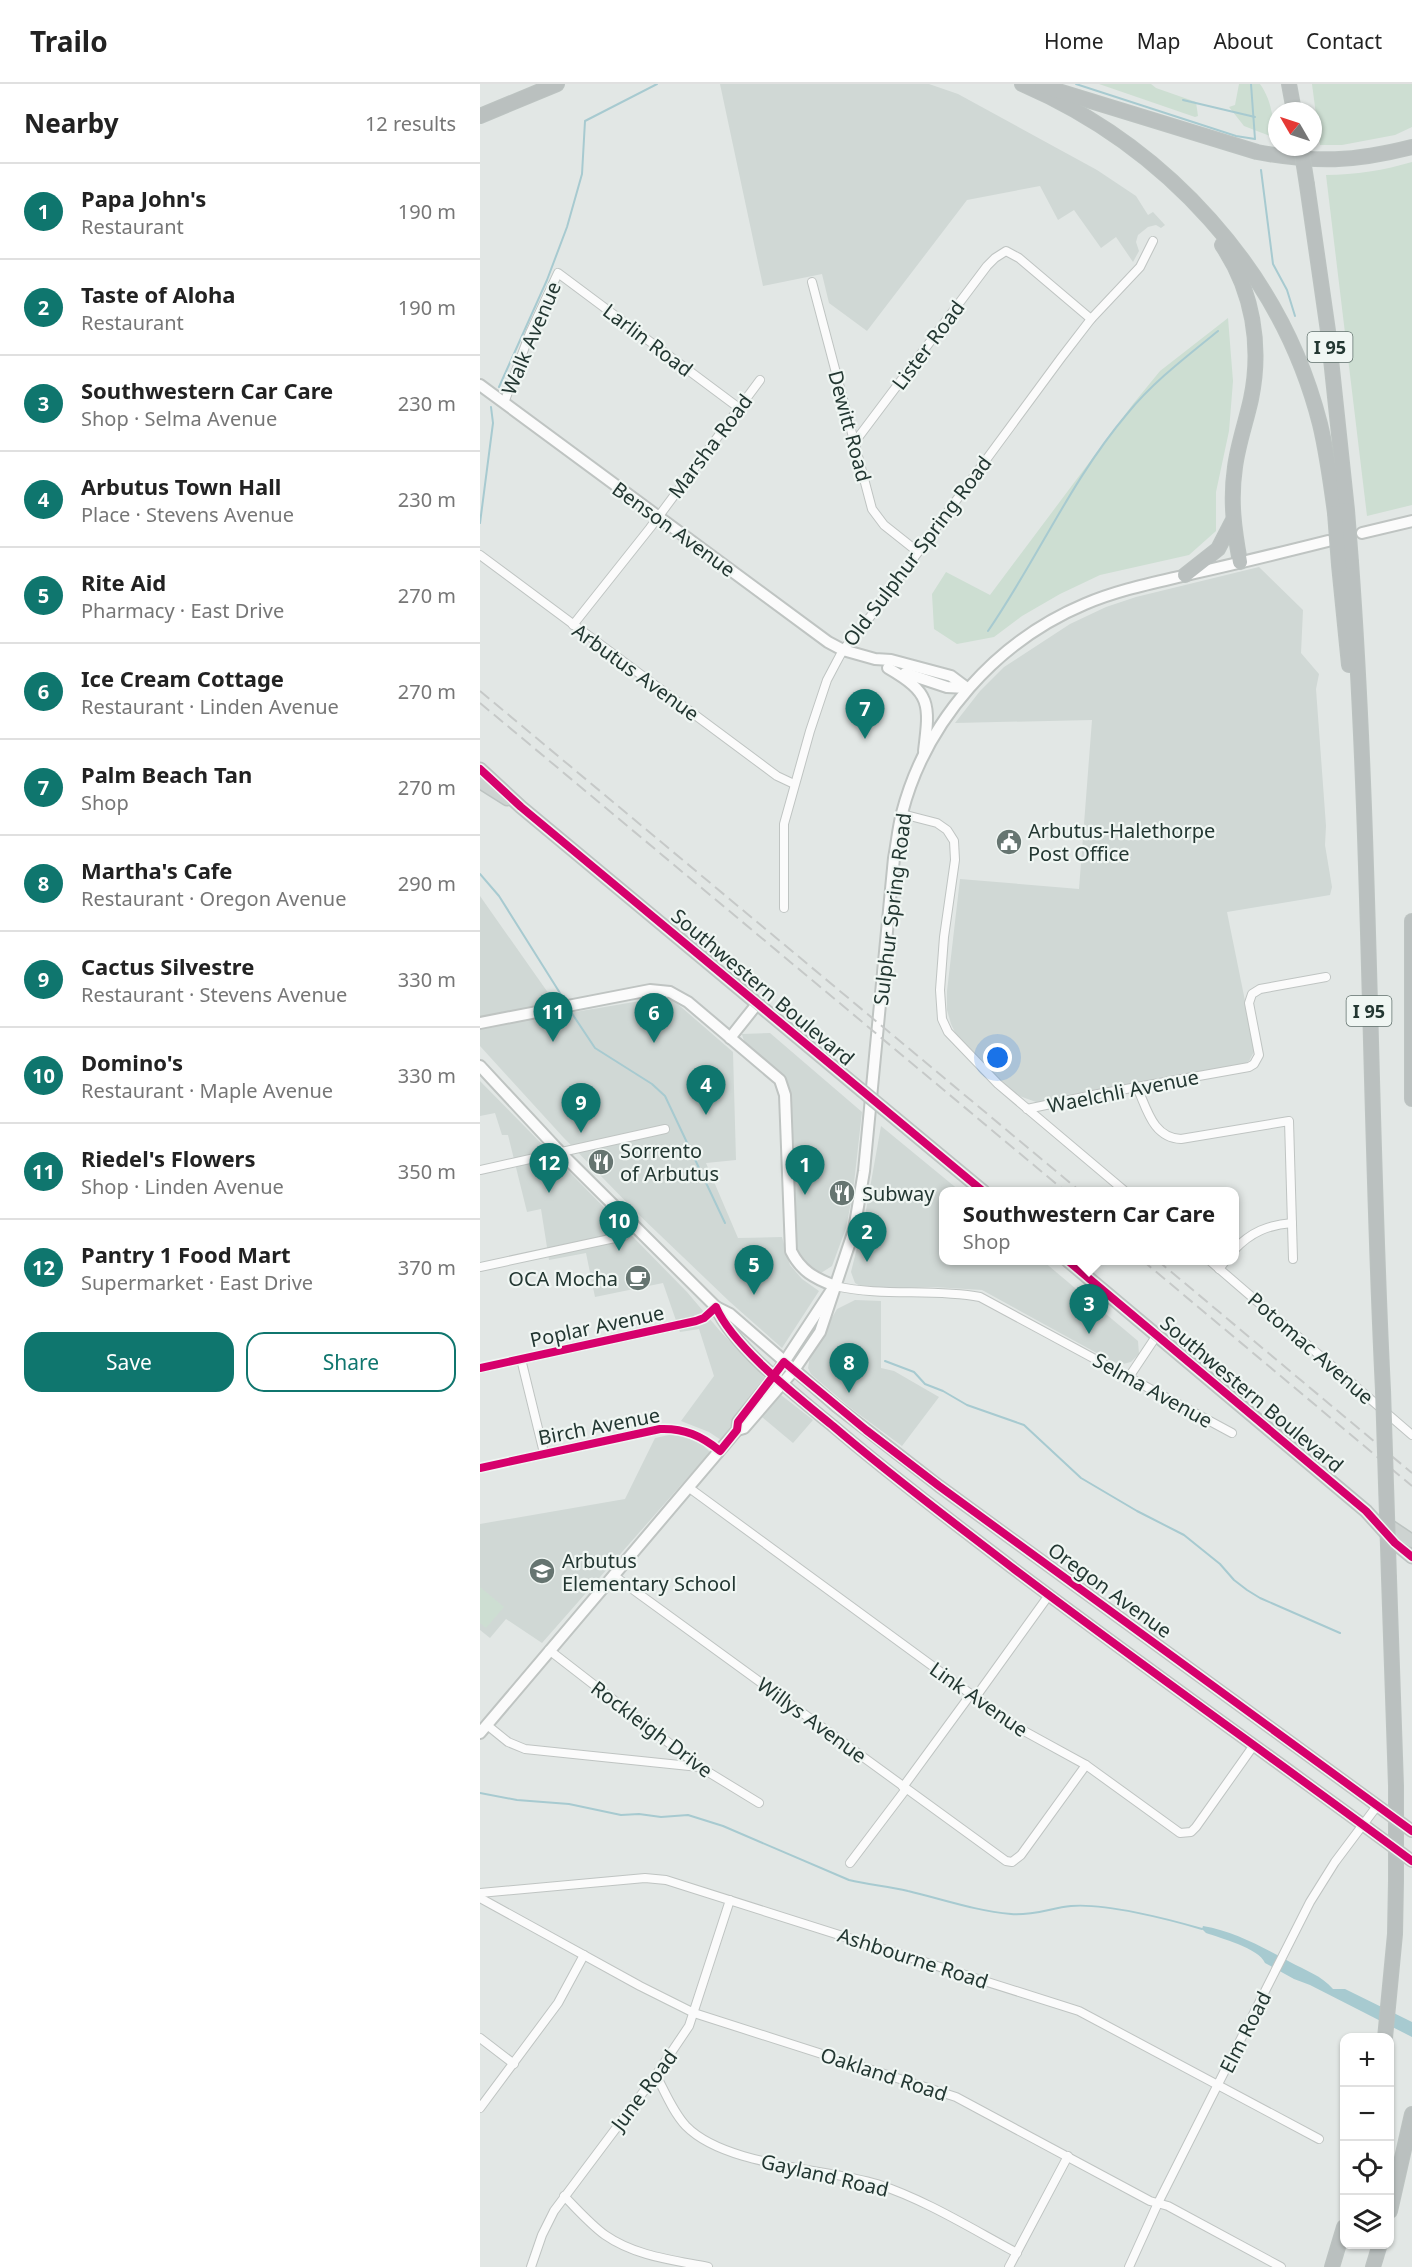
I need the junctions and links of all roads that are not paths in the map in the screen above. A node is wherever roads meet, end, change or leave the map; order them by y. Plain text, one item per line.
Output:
1 (557, 84) edge
2 (1022, 84) edge
3 (1036, 84) edge
4 (1289, 84) edge
5 (1292, 102) edge
6 (480, 116) edge
7 (1111, 133) junction
8 (1412, 147) edge
9 (1302, 156) edge
10 (1153, 241) dead end
11 (558, 273) joint
12 (812, 282) dead end
13 (1091, 319) junction
14 (760, 380) dead end
15 (480, 385) edge
16 (504, 403) junction
17 (739, 408) junction
18 (854, 443) junction
19 (1341, 512) junction
20 (657, 517) junction
21 (1412, 521) edge
22 (1232, 522) junction
23 (1362, 533) dead end
24 (1328, 541) dead end
25 (918, 552) junction
26 (480, 555) edge
27 (1240, 562) junction
28 (1185, 575) junction
29 (573, 626) junction
30 (843, 650) junction
31 (875, 659) junction
32 (888, 668) junction
33 (967, 688) junction
34 (923, 758) junction
35 (480, 769) edge
36 (480, 782) edge
37 (794, 784) junction
38 (521, 807) junction
39 (902, 814) junction
40 (784, 908) dead end
41 (1412, 921) edge
42 (1326, 976) dead end
43 (757, 1004) junction
44 (480, 1023) edge
45 (730, 1038) junction
46 (480, 1065) edge
47 (1137, 1087) junction
48 (1412, 1099) edge
49 (1027, 1109) junction
50 (665, 1129) dead end
51 (561, 1153) junction
52 (480, 1170) edge
53 (979, 1187) edge
54 (1121, 1187) edge
55 (1292, 1223) junction
56 (635, 1226) junction
57 (1239, 1245) edge
58 (1293, 1259) dead end
59 (1073, 1265) edge
60 (1215, 1265) edge
61 (1222, 1265) edge
62 (480, 1267) edge
63 (1219, 1269) junction
64 (835, 1286) junction
65 (716, 1307) junction
66 (1157, 1335) junction
67 (520, 1359) junction
68 (784, 1362) junction
69 (480, 1368) edge
70 (794, 1370) junction
71 (1129, 1377) junction
72 (778, 1380) junction
73 (1232, 1433) dead end
74 (1412, 1435) edge
75 (720, 1451) junction
76 (544, 1453) junction
77 (480, 1468) edge
78 (688, 1487) junction
79 (1366, 1511) junction
80 (979, 1515) junction
81 (966, 1532) junction
82 (1412, 1541) edge
83 (1412, 1557) edge
84 (613, 1575) junction
85 (1049, 1595) junction
86 (549, 1650) junction
87 (973, 1696) junction
88 (483, 1729) edge
89 (1254, 1745) junction
90 (1086, 1765) junction
91 (700, 1767) junction
92 (905, 1788) junction
93 (759, 1803) dead end
94 (1377, 1806) junction
95 (1363, 1825) junction
96 (1412, 1831) edge
97 (1412, 1861) edge
98 (850, 1863) dead end
99 (480, 1893) edge
100 (480, 1898) edge
101 (729, 1900) junction
102 (584, 1955) junction
103 (694, 2013) junction
104 (1385, 2033) edge
105 (480, 2038) edge
106 (514, 2064) junction
107 (656, 2075) junction
108 (1218, 2085) junction
109 (480, 2108) edge
110 (1412, 2114) edge
111 (1319, 2139) dead end
112 (1068, 2156) junction
113 (1393, 2195) edge
114 (564, 2196) junction
115 (1158, 2203) junction
116 (1340, 2240) edge
117 (1378, 2249) edge
118 (1017, 2253) junction
119 (531, 2267) edge
120 (708, 2267) edge
121 (1009, 2267) edge
122 (1129, 2267) edge
123 (1281, 2267) edge
124 (1332, 2267) edge
125 (1373, 2267) edge

1 - 6 highway
2 - 7 highway
3 - 8 highway
4 - 5 highway
7 - 19 highway
7 - 22 highway
9 - 19 highway, I 95, bridge
10 - 13 street, Old Sulphur Spring Road
11 - 16 street, Walk Avenue
11 - 17 street, Larlin Road
12 - 18 street, Dewitt Road
13 - 18 street, Lister Road
13 - 25 street, Old Sulphur Spring Road
14 - 17 street, Marsha Road
15 - 16 street, Benson Avenue
16 - 20 street, Benson Avenue
17 - 20 street, Marsha Road
18 - 25 street, Dewitt Road
19 - 104 highway, I 95, bridge
20 - 29 street, Marsha Road
20 - 30 street, Benson Avenue
21 - 23 street
22 - 27 highway
22 - 28 highway
24 - 27 street, Sulphur Spring Road
25 - 30 street, Old Sulphur Spring Road
26 - 29 street, Arbutus Avenue
27 - 28 street, Sulphur Spring Road
28 - 33 street, Sulphur Spring Road
29 - 37 street, Arbutus Avenue
30 - 31 street, Benson Avenue
30 - 37 street, Old Sulphur Spring Road
31 - 32 street, Benson Avenue
31 - 33 street, Benson Avenue
32 - 33 street, Benson Avenue
32 - 34 street
33 - 34 street, Sulphur Spring Road
34 - 39 street, Sulphur Spring Road
35 - 38 main road, Southwestern Boulevard
36 - 38 main road, Southwestern Boulevard
37 - 40 street, Old Sulphur Spring Road
38 - 43 main road, Southwestern Boulevard
39 - 49 street, Waelchli Avenue
39 - 64 street, Sulphur Spring Road
41 - 48 highway, I 95
42 - 47 street, Waelchli Avenue
43 - 45 street
43 - 53 main road, Southwestern Boulevard, bridge
44 - 45 street
45 - 64 street
46 - 51 street
47 - 49 street, Waelchli Avenue
47 - 55 street
49 - 54 street
50 - 51 street
51 - 52 street
51 - 56 street
55 - 57 street
55 - 58 street
56 - 62 street
56 - 65 street
59 - 66 main road, Southwestern Boulevard
60 - 63 street, Potomac Avenue
61 - 63 street
63 - 74 street, Potomac Avenue
64 - 68 street, Sulphur Spring Road
64 - 70 street, Sulphur Spring Road
64 - 71 street, Selma Avenue
65 - 67 street, Poplar Avenue
65 - 68 street, Oregon Avenue
65 - 72 street
66 - 71 street
66 - 79 main road, Southwestern Boulevard
67 - 69 street, Poplar Avenue
67 - 76 street
68 - 70 street, Oregon Avenue
68 - 72 street, Sulphur Spring Road
70 - 72 street, Sulphur Spring Road
70 - 80 street, Oregon Avenue
71 - 73 street, Selma Avenue
72 - 75 street, Sulphur Spring Road
72 - 81 street
75 - 76 street, Birch Avenue
75 - 78 street, Sulphur Spring Road
76 - 77 street, Birch Avenue
78 - 84 street, Sulphur Spring Road
78 - 87 street, Link Avenue
79 - 82 main road, Southwestern Boulevard
79 - 83 main road, Southwestern Boulevard
80 - 81 street
80 - 94 street, Oregon Avenue
81 - 85 street
84 - 86 street, Sulphur Spring Road
84 - 92 street, Willys Avenue
85 - 87 street
85 - 89 street
86 - 88 street, Sulphur Spring Road
86 - 91 street, Rockleigh Drive
87 - 90 street, Link Avenue
87 - 92 street
88 - 91 street
89 - 90 street, Link Avenue
89 - 95 street
90 - 92 street, Willys Avenue
91 - 93 street, Rockleigh Drive
92 - 98 street
94 - 95 street, Elm Road
94 - 96 street, Oregon Avenue
95 - 97 street
95 - 108 street, Elm Road
99 - 101 street, Ashbourne Road
100 - 102 street, Oakland Road
101 - 103 street, June Road
101 - 108 street, Ashbourne Road
102 - 103 street, Oakland Road
102 - 106 street
103 - 107 street, June Road
103 - 112 street, Oakland Road
105 - 106 street
106 - 109 street
107 - 114 street, June Road
107 - 118 street, Gayland Road
108 - 111 street, Ashbourne Road
108 - 115 street, Elm Road
110 - 113 highway
112 - 115 street, Oakland Road
112 - 118 street
114 - 119 street, June Road
114 - 120 street
115 - 122 street, Elm Road
115 - 123 street, Oakland Road
116 - 124 highway
117 - 125 highway
118 - 121 street

